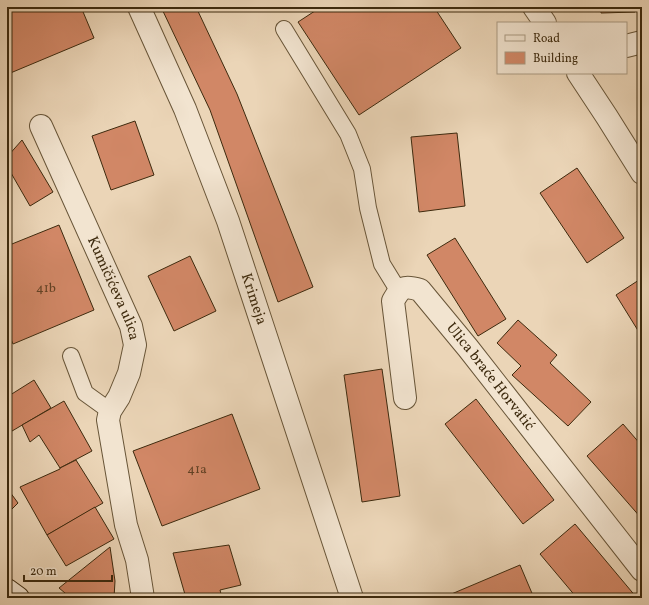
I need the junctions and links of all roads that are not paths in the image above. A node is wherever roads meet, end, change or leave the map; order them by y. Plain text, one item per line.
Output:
1 (139, 7) edge
2 (534, 7) edge
3 (544, 22) edge
4 (284, 29) dead end
5 (642, 42) edge
6 (627, 46) edge
7 (579, 74) edge
8 (41, 126) dead end
9 (642, 173) edge
10 (398, 290) junction
11 (71, 356) dead end
12 (405, 398) dead end
13 (110, 411) junction
14 (642, 570) edge
15 (7, 590) edge
16 (18, 598) edge
17 (143, 598) edge
18 (352, 598) edge

1 - 18 street, Krimeja
2 - 3 street
4 - 10 lane
5 - 6 street
7 - 9 street
8 - 13 street, Kumičićeva ulica
10 - 12 street
10 - 14 street, Ulica braće Horvatić
11 - 13 lane
13 - 17 street
15 - 16 street

